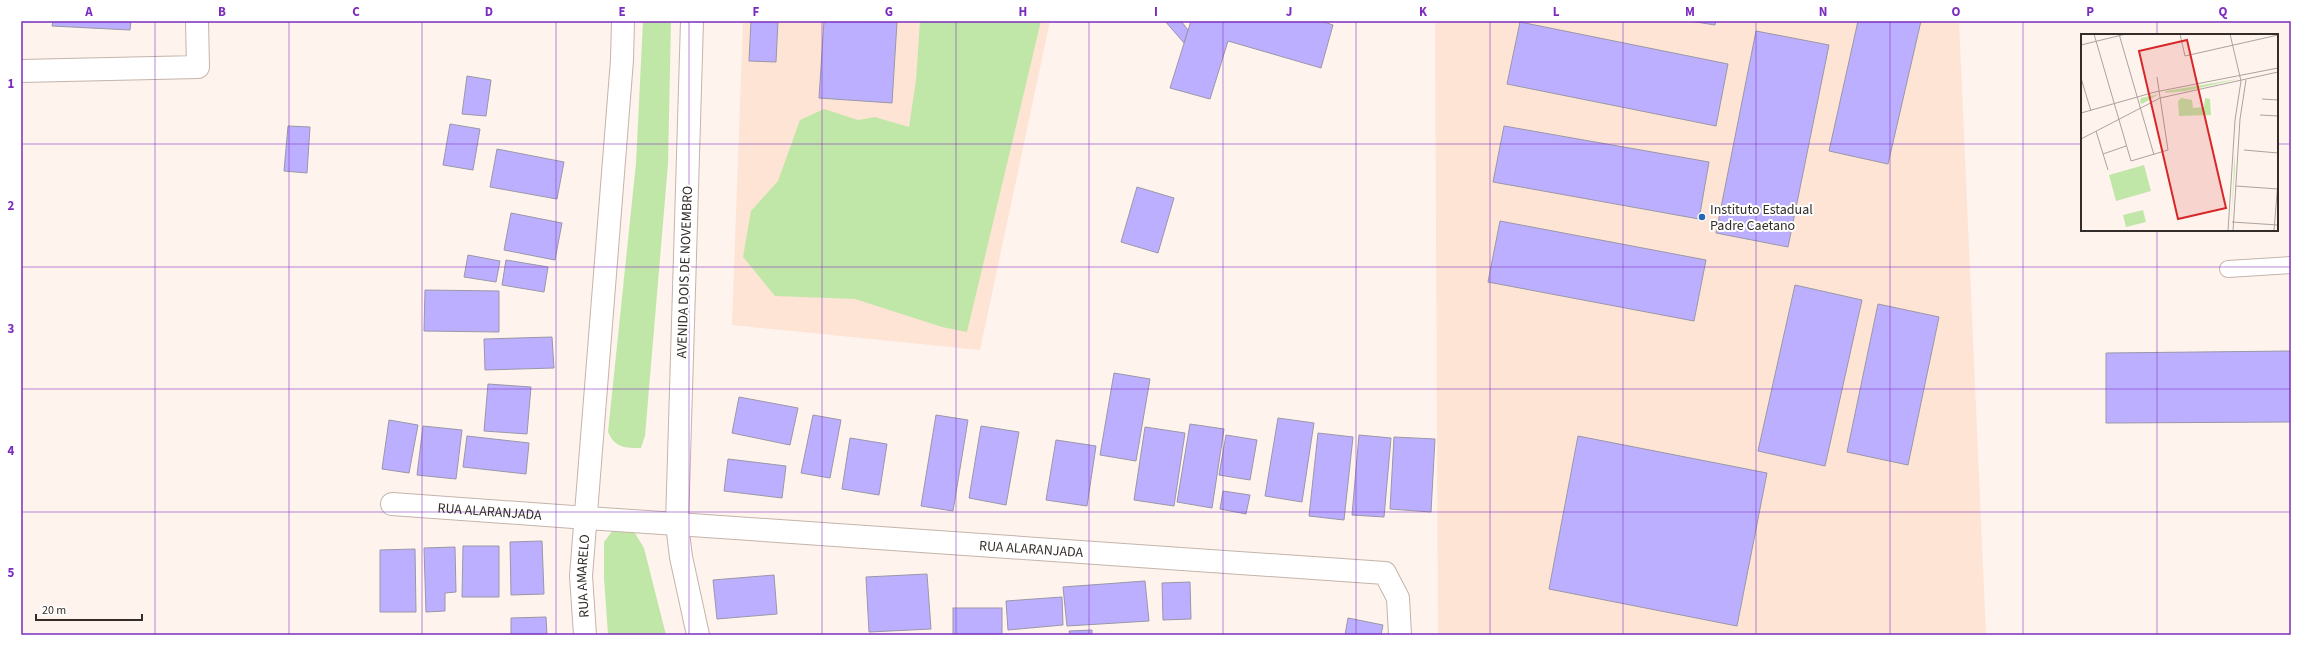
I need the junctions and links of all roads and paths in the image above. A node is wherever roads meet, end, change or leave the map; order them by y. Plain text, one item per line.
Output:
1 (198, 21) edge
2 (622, 21) edge
3 (692, 21) edge
4 (21, 71) edge
5 (2291, 265) edge
6 (2228, 269) dead end
7 (392, 504) dead end
8 (587, 518) junction
9 (677, 524) junction
10 (585, 635) edge
11 (698, 635) edge
12 (1400, 635) edge

1 - 4 street
2 - 8 street
3 - 9 street, AVENIDA DOIS DE NOVEMBRO
5 - 6 lane
7 - 8 street, RUA ALARANJADA
8 - 9 street, RUA ALARANJADA
8 - 10 street, RUA AMARELO
9 - 11 street, AVENIDA DOIS DE NOVEMBRO
9 - 12 street, RUA ALARANJADA

